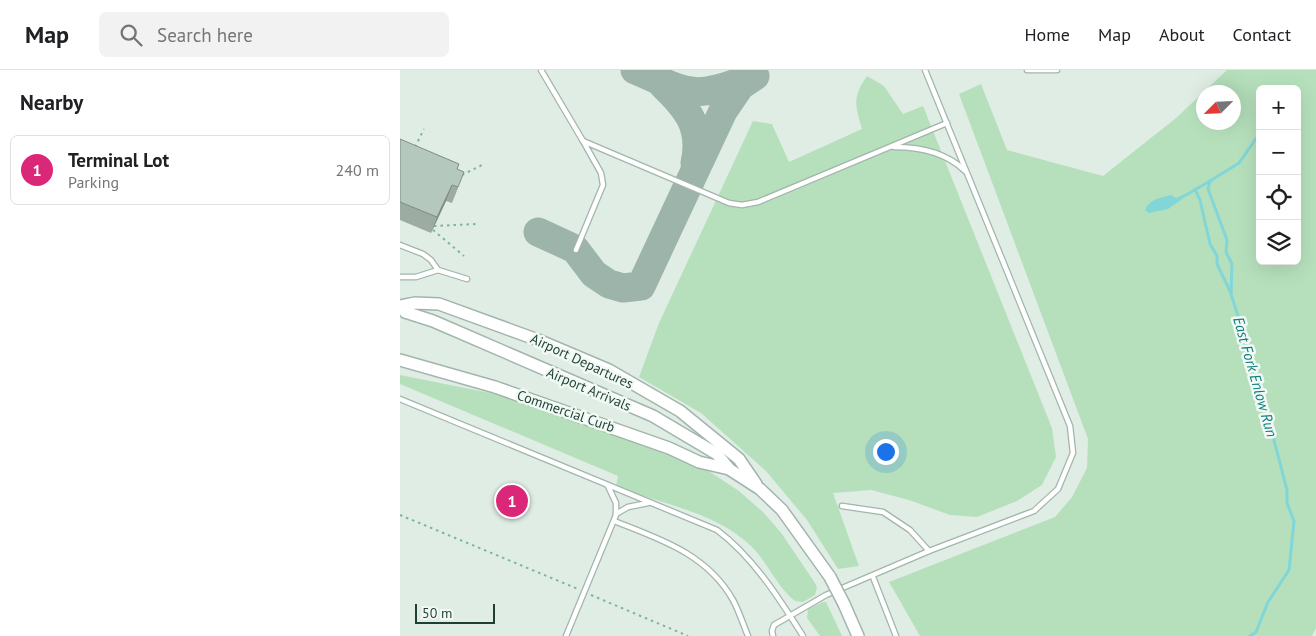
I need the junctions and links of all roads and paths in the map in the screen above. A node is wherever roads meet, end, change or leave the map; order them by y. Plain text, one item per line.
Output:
1 (541, 70) edge
2 (925, 70) edge
3 (1028, 70) edge
4 (1056, 70) edge
5 (947, 123) junction
6 (424, 129) dead end
7 (583, 141) junction
8 (890, 147) junction
9 (412, 153) edge
10 (482, 165) dead end
11 (967, 173) junction
12 (461, 176) edge
13 (476, 224) dead end
14 (434, 226) edge
15 (433, 230) dead end
16 (400, 245) edge
17 (576, 250) dead end
18 (464, 256) dead end
19 (438, 270) junction
20 (400, 277) edge
21 (467, 279) dead end
22 (402, 309) edge
23 (400, 360) edge
24 (400, 399) edge
25 (729, 469) junction
26 (608, 486) junction
27 (760, 489) junction
28 (650, 504) junction
29 (842, 506) dead end
30 (400, 515) edge
31 (616, 515) junction
32 (614, 521) junction
33 (930, 551) junction
34 (873, 577) junction
35 (584, 592) junction
36 (789, 614) junction
37 (566, 636) edge
38 (688, 636) edge
39 (748, 636) edge
40 (773, 636) edge
41 (803, 636) edge
42 (858, 636) edge
43 (896, 636) edge

1 - 7 lane
2 - 5 lane
3 - 4 lane
5 - 8 lane
5 - 11 lane
6 - 9 path
7 - 8 lane
7 - 17 lane
8 - 11 lane
10 - 12 path
11 - 33 lane
13 - 14 path
15 - 18 path
16 - 19 lane
19 - 20 lane
19 - 21 lane
22 - 25 street, Airport Arrivals
22 - 27 street, Airport Departures
23 - 25 street, Commercial Curb
24 - 26 lane
25 - 27 street, Airport Arrivals
26 - 28 lane
26 - 31 lane
27 - 42 street, bridge
28 - 31 lane
28 - 36 lane
29 - 33 lane
30 - 35 path
31 - 32 lane
32 - 35 lane
32 - 39 lane
33 - 34 lane
34 - 36 lane
34 - 43 lane
35 - 37 lane
35 - 38 path
36 - 40 lane
36 - 41 lane

